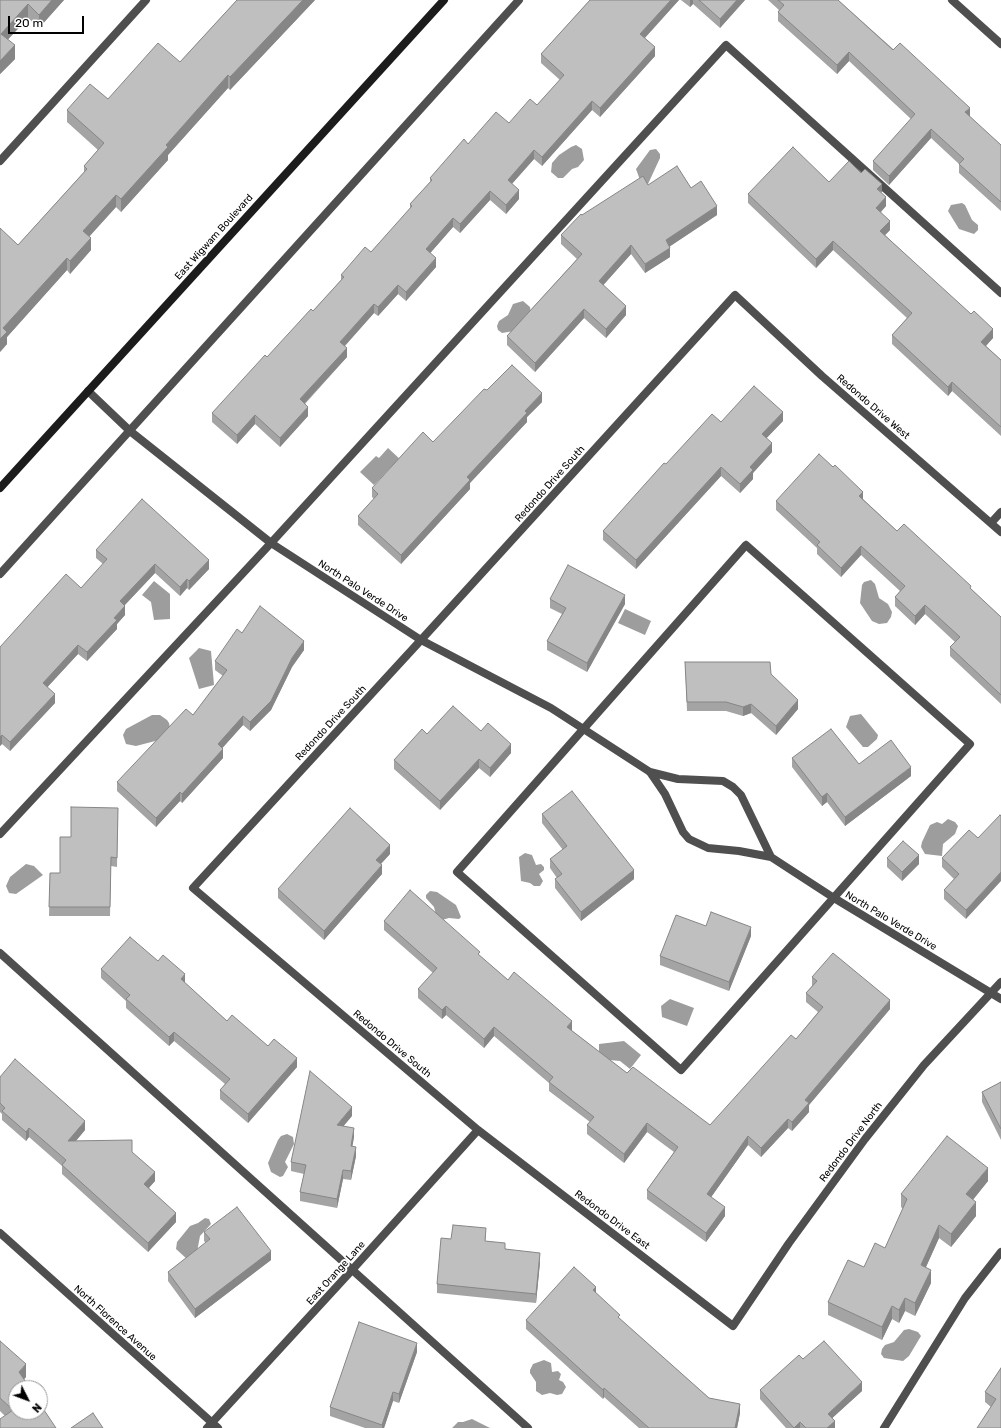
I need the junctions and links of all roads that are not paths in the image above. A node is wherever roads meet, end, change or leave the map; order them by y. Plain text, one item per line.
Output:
1 (146, 0) edge
2 (444, 0) edge
3 (519, 0) edge
4 (952, 0) edge
5 (1001, 44) edge
6 (0, 161) edge
7 (1001, 293) edge
8 (735, 295) joint
9 (88, 391) junction
10 (130, 431) junction
11 (0, 488) edge
12 (1001, 512) edge
13 (991, 522) junction
14 (1001, 532) edge
15 (271, 543) junction
16 (0, 574) edge
17 (421, 640) junction
18 (583, 730) junction
19 (650, 772) junction
20 (0, 834) edge
21 (772, 857) junction
22 (834, 898) junction
23 (0, 953) edge
24 (1001, 982) edge
25 (990, 994) junction
26 (1001, 1000) edge
27 (478, 1130) junction
28 (0, 1233) edge
29 (1001, 1252) edge
30 (352, 1270) junction
31 (733, 1326) joint
32 (212, 1426) edge
33 (528, 1428) edge
34 (884, 1428) edge

1 - 6 street
2 - 9 street, East Wigwam Boulevard
3 - 10 street
4 - 5 street
7 - 15 street
8 - 13 street, Redondo Drive West
8 - 17 street, Redondo Drive South
9 - 10 street, North Palo Verde Drive
9 - 11 street, East Wigwam Boulevard
10 - 15 street, North Palo Verde Drive
10 - 16 street
12 - 13 street
13 - 14 street, Redondo Drive West
15 - 17 street, North Palo Verde Drive
15 - 20 street
17 - 18 street, North Palo Verde Drive
17 - 27 street, Redondo Drive South
18 - 19 street, North Palo Verde Drive
18 - 22 street
18 - 22 street
19 - 21 street, North Palo Verde Drive
19 - 21 street, North Palo Verde Drive
21 - 22 street, North Palo Verde Drive
22 - 25 street, North Palo Verde Drive
23 - 30 street
24 - 25 street, Redondo Drive North
25 - 26 street, North Palo Verde Drive
25 - 31 street, Redondo Drive North
27 - 30 street, East Orange Lane
27 - 31 street, Redondo Drive East
28 - 32 street, North Florence Avenue
29 - 34 street
30 - 32 street, East Orange Lane
30 - 33 street

